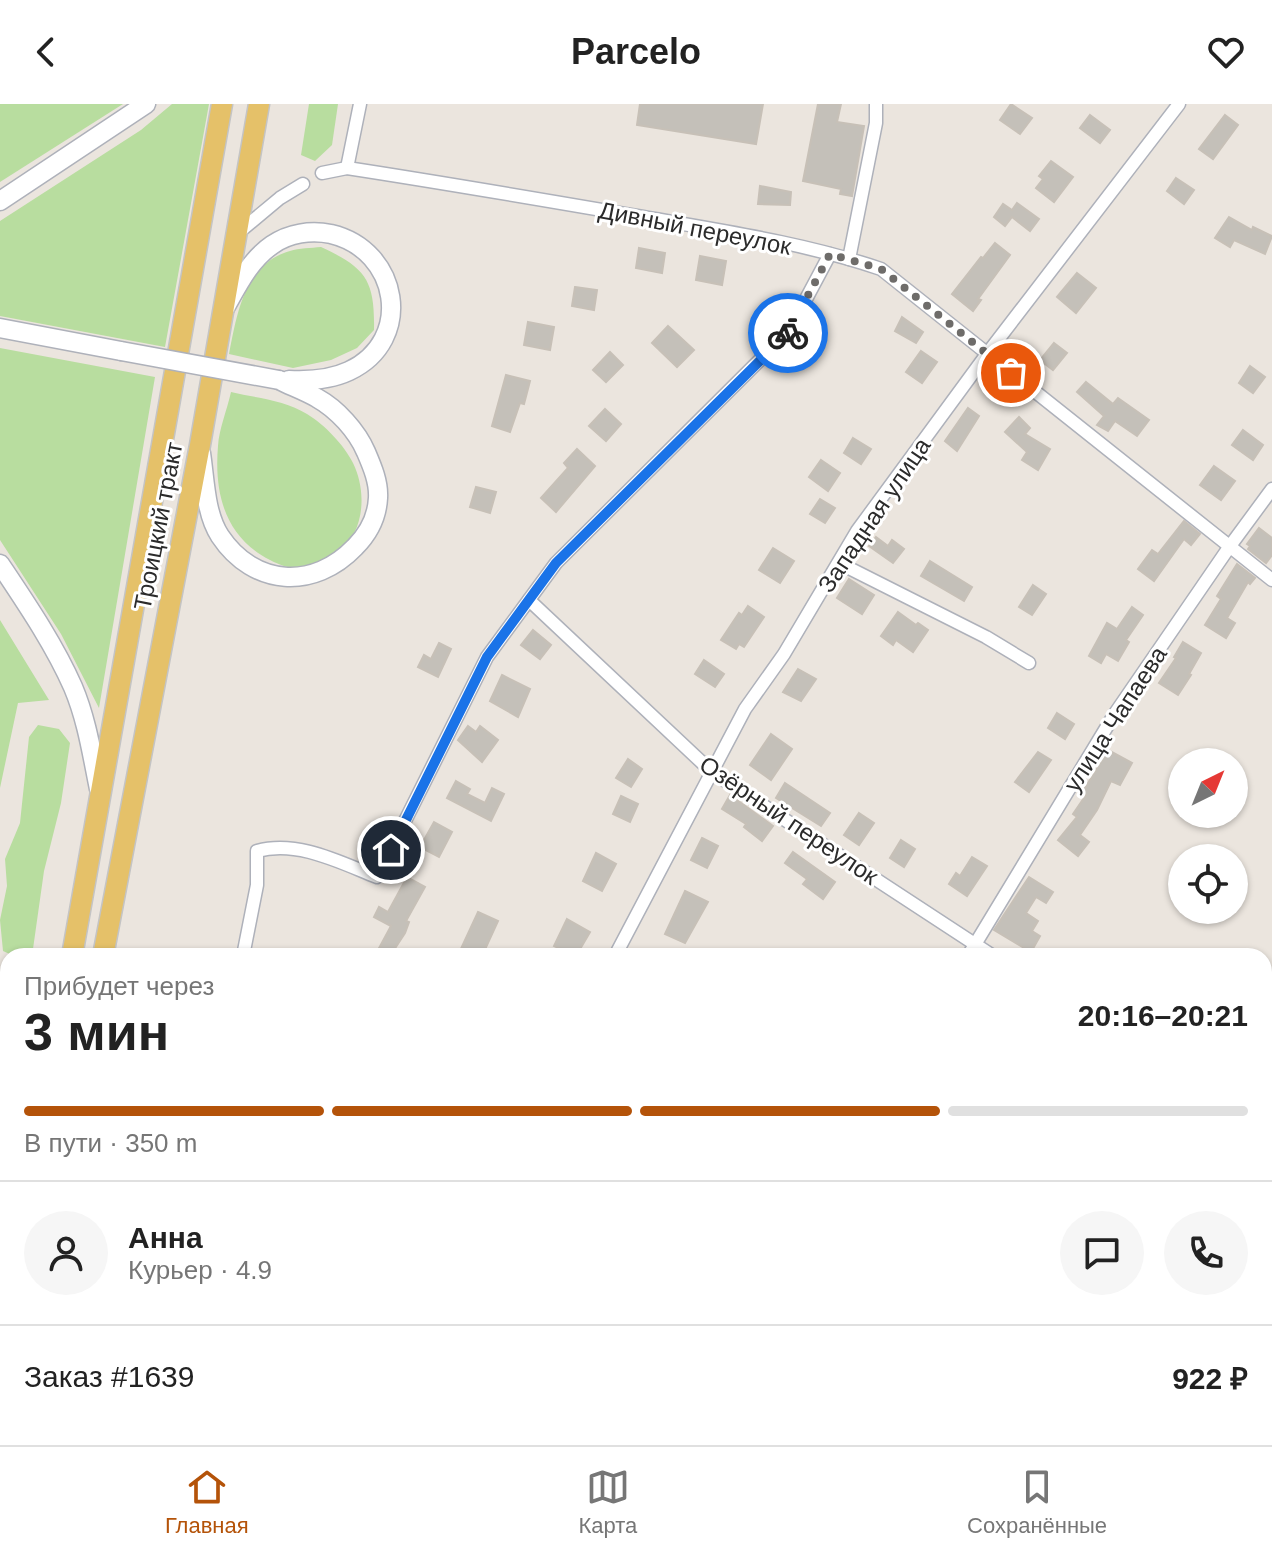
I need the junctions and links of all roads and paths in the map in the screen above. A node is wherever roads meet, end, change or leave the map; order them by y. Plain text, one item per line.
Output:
1 (146, 104) edge
2 (222, 104) edge
3 (259, 104) edge
4 (360, 104) edge
5 (876, 104) edge
6 (1179, 104) edge
7 (347, 168) junction
8 (322, 173) dead end
9 (303, 184) dead end
10 (0, 201) edge
11 (235, 235) junction
12 (830, 254) junction
13 (849, 259) junction
14 (223, 311) junction
15 (0, 328) edge
16 (987, 354) junction
17 (279, 380) junction
18 (200, 445) junction
19 (1272, 489) edge
20 (1230, 546) junction
21 (839, 563) junction
22 (0, 564) edge
23 (1272, 580) edge
24 (529, 600) junction
25 (1029, 663) dead end
26 (712, 772) junction
27 (100, 797) junction
28 (73, 948) edge
29 (105, 948) edge
30 (245, 948) edge
31 (619, 948) edge
32 (967, 948) edge
33 (971, 948) edge

1 - 10 main road
2 - 27 main road, Троицкий тракт
3 - 11 main road, Троицкий тракт
4 - 7 street
5 - 13 street
6 - 16 street, Западная улица
7 - 8 street
7 - 12 street, Дивный переулок
9 - 11 street
11 - 14 main road, Троицкий тракт
12 - 13 street, Дивный переулок
12 - 24 street
13 - 16 street, Дивный переулок
14 - 17 main road
14 - 18 main road, Троицкий тракт
15 - 17 main road, bridge
16 - 20 street, Дивный переулок
16 - 21 street, Западная улица
17 - 18 main road
18 - 29 main road, Троицкий тракт
19 - 20 street, улица Чапаева
20 - 23 street, Дивный переулок
20 - 33 street, улица Чапаева
21 - 25 street
21 - 26 street, Западная улица
22 - 27 main road
24 - 26 street, Озёрный переулок
24 - 30 street
26 - 31 street, Западная улица
26 - 32 street, Озёрный переулок
27 - 28 main road, Троицкий тракт

